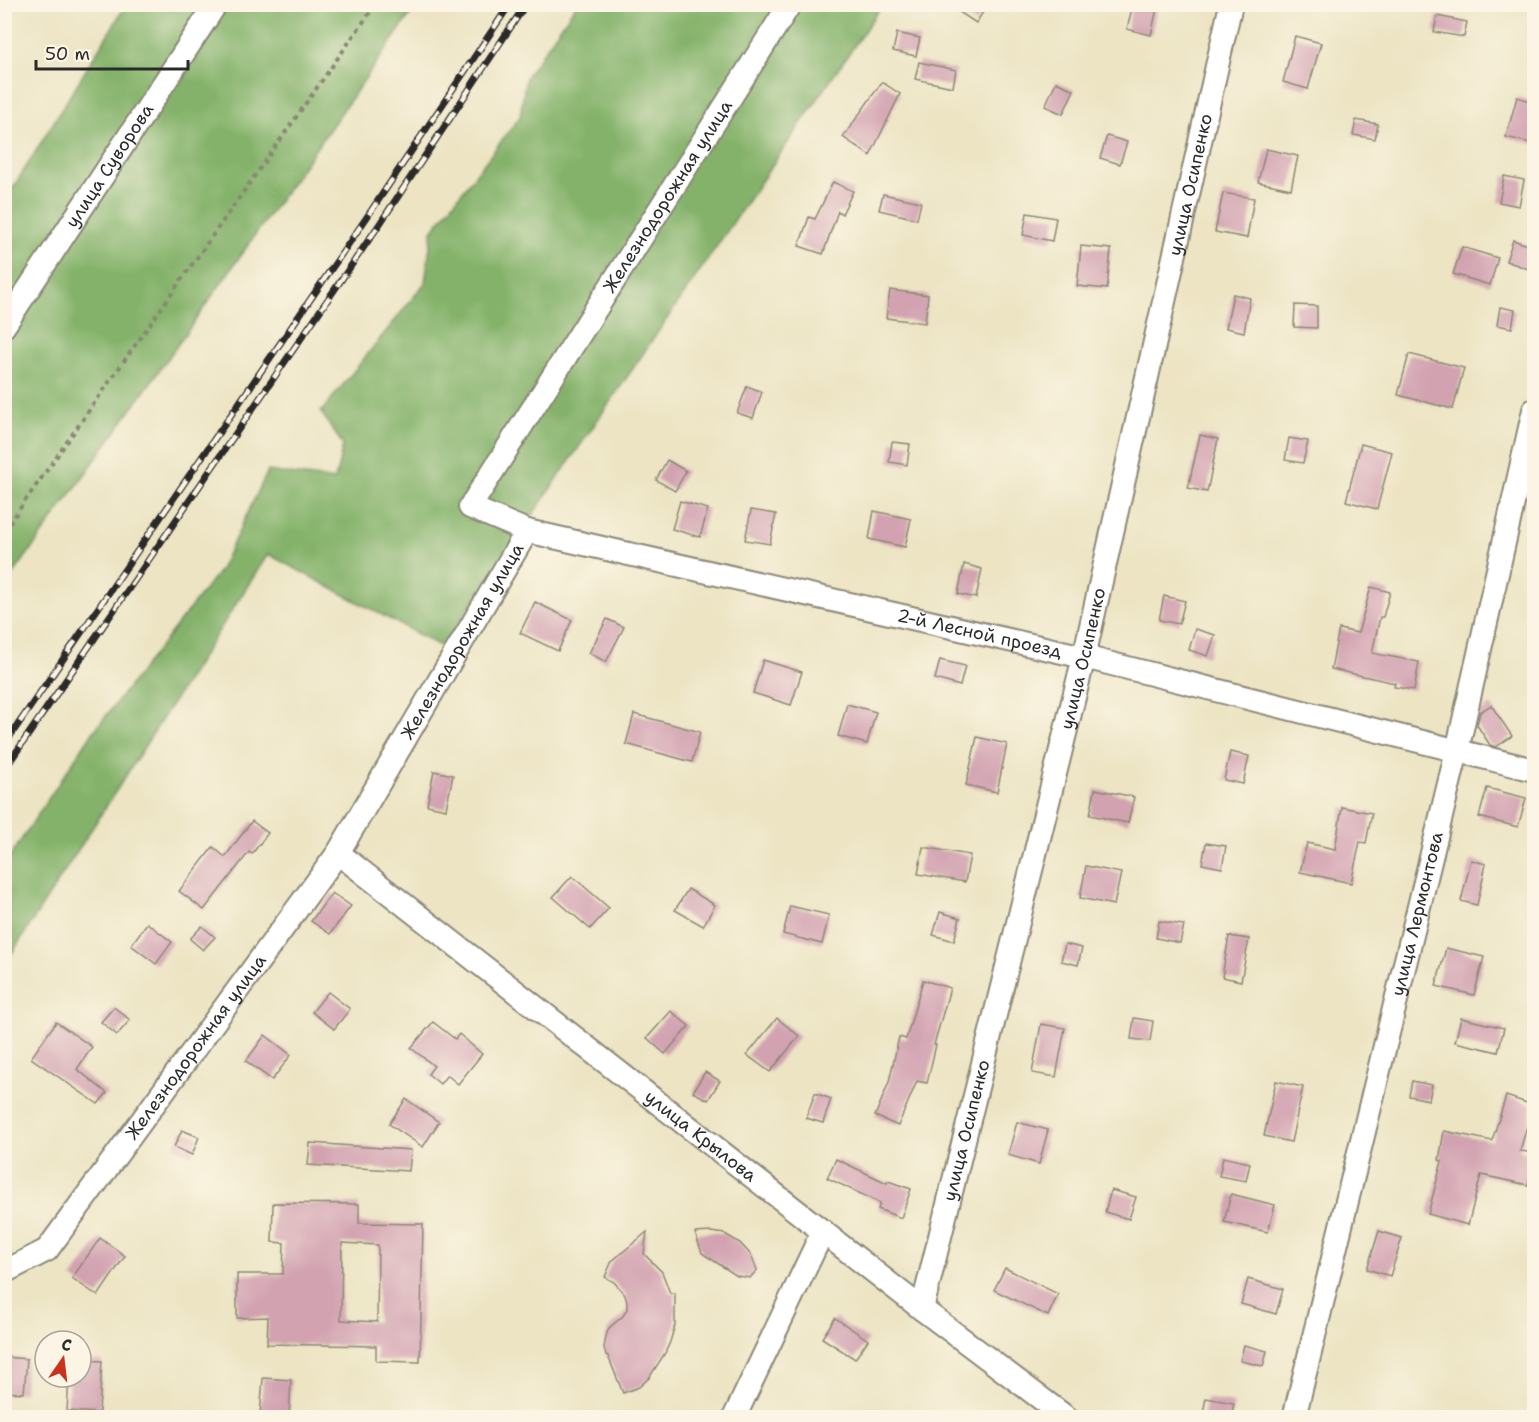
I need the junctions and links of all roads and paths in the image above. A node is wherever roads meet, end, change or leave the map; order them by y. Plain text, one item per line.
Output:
1 (216, 4) edge
2 (376, 4) edge
3 (790, 4) edge
4 (1231, 4) edge
5 (4, 326) edge
6 (1534, 410) edge
7 (4, 531) edge
8 (527, 531) junction
9 (1084, 657) junction
10 (1457, 751) junction
11 (1534, 770) edge
12 (338, 854) junction
13 (823, 1231) junction
14 (4, 1272) edge
15 (922, 1309) junction
16 (734, 1418) edge
17 (1067, 1418) edge
18 (1294, 1418) edge

1 - 5 street, улица Суворова
2 - 7 path
3 - 8 street, Железнодорожная улица
4 - 9 street, улица Осипенко
6 - 10 street, улица Лермонтова
8 - 9 street, 2-й Лесной проезд
8 - 12 street, Железнодорожная улица
9 - 10 street, 2-й Лесной проезд
9 - 15 street, улица Осипенко
10 - 11 street, 2-й Лесной проезд
10 - 18 street, улица Лермонтова
12 - 13 street, улица Крылова
12 - 14 street, Железнодорожная улица
13 - 15 street, улица Крылова
13 - 16 street
15 - 17 street, улица Крылова

